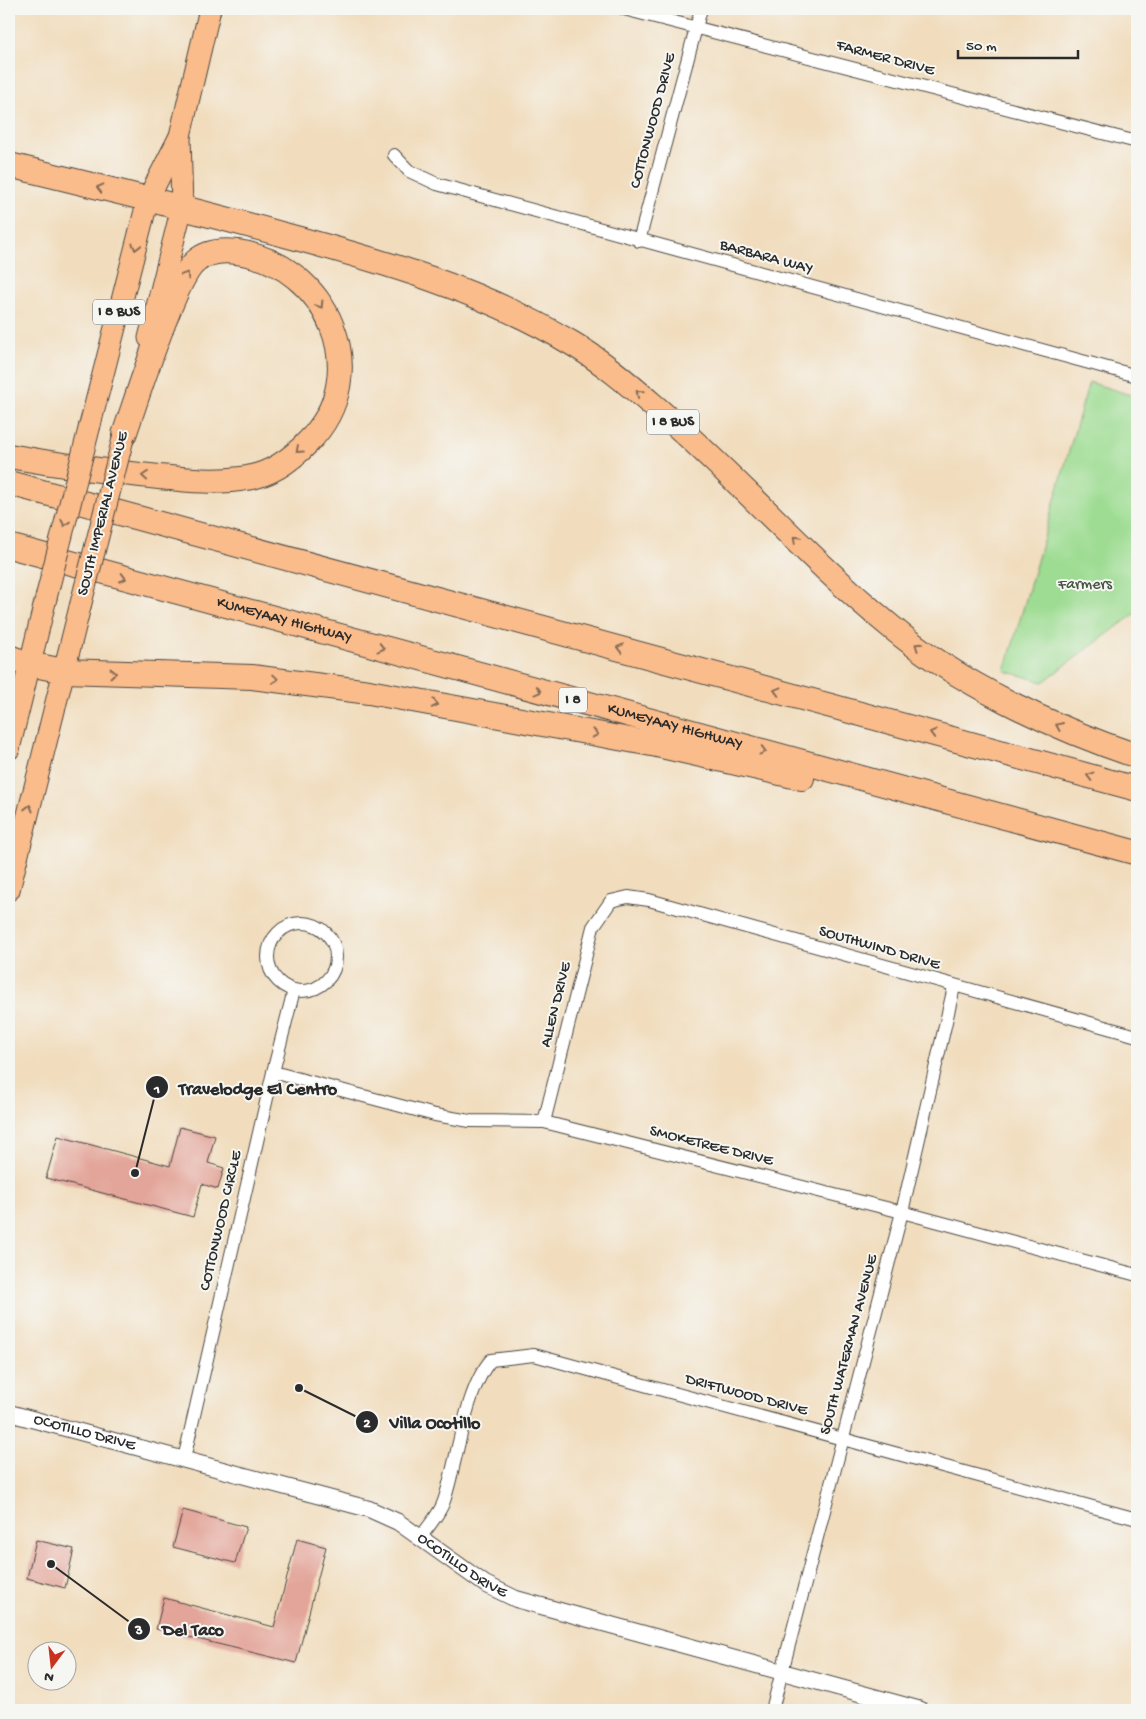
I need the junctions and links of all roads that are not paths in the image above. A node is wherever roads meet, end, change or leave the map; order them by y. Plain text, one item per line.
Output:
1 (210, 9) edge
2 (624, 9) edge
3 (701, 9) edge
4 (696, 27) junction
5 (180, 136) junction
6 (1137, 142) edge
7 (394, 156) dead end
8 (9, 165) edge
9 (148, 199) junction
10 (182, 207) junction
11 (639, 241) junction
12 (1137, 376) edge
13 (124, 435) junction
14 (9, 456) edge
15 (9, 483) edge
16 (9, 546) edge
17 (19, 660) edge
18 (64, 671) junction
19 (9, 749) edge
20 (1137, 756) edge
21 (1137, 789) edge
22 (1021, 822) junction
23 (1137, 852) edge
24 (9, 890) edge
25 (611, 901) joint
26 (954, 987) junction
27 (294, 990) junction
28 (1137, 1036) edge
29 (272, 1072) junction
30 (544, 1122) junction
31 (902, 1212) junction
32 (1137, 1275) edge
33 (9, 1413) edge
34 (842, 1438) junction
35 (184, 1459) junction
36 (1137, 1518) edge
37 (421, 1537) junction
38 (780, 1672) junction
39 (772, 1710) edge
40 (921, 1710) edge

1 - 5 main road, SOUTH IMPERIAL AVENUE
2 - 4 street, FARMER DRIVE
3 - 4 street, COTTONWOOD DRIVE
4 - 6 street, FARMER DRIVE
4 - 11 street, COTTONWOOD DRIVE
5 - 9 main road, SOUTH IMPERIAL AVENUE
5 - 10 main road, SOUTH IMPERIAL AVENUE
7 - 11 street, BARBARA WAY
9 -> 8 highway
9 - 10 highway, I 8 BUS
9 -> 17 main road, SOUTH IMPERIAL AVENUE / I 8 BUS, bridge
10 - 13 main road, SOUTH IMPERIAL AVENUE
20 -> 10 highway, I 8 BUS
11 - 12 street, BARBARA WAY
13 -> 14 highway
13 - 18 main road, SOUTH IMPERIAL AVENUE, bridge
21 -> 15 highway
16 -> 22 highway, KUMEYAAY HIGHWAY / I 8
17 - 18 highway
17 - 19 main road, SOUTH IMPERIAL AVENUE / I 8 BUS
18 -> 22 highway
24 -> 18 main road, SOUTH IMPERIAL AVENUE
22 - 23 highway, KUMEYAAY HIGHWAY / I 8
25 - 26 street, SOUTHWIND DRIVE
25 - 30 street, ALLEN DRIVE
26 - 28 street, SOUTHWIND DRIVE
26 - 31 street, SOUTH WATERMAN AVENUE
27 - 27 street
27 - 29 street, COTTONWOOD CIRCLE
29 - 30 street, SMOKETREE DRIVE
29 - 35 street, COTTONWOOD CIRCLE
30 - 31 street, SMOKETREE DRIVE
31 - 32 street, SMOKETREE DRIVE
31 - 34 street, SOUTH WATERMAN AVENUE
33 - 35 street, OCOTILLO DRIVE
34 - 36 street, DRIFTWOOD DRIVE
34 - 37 street, DRIFTWOOD DRIVE
34 - 38 street, SOUTH WATERMAN AVENUE
35 - 37 street, OCOTILLO DRIVE
37 - 38 street, OCOTILLO DRIVE
38 - 39 street, SOUTH WATERMAN AVENUE
38 - 40 street, OCOTILLO DRIVE

